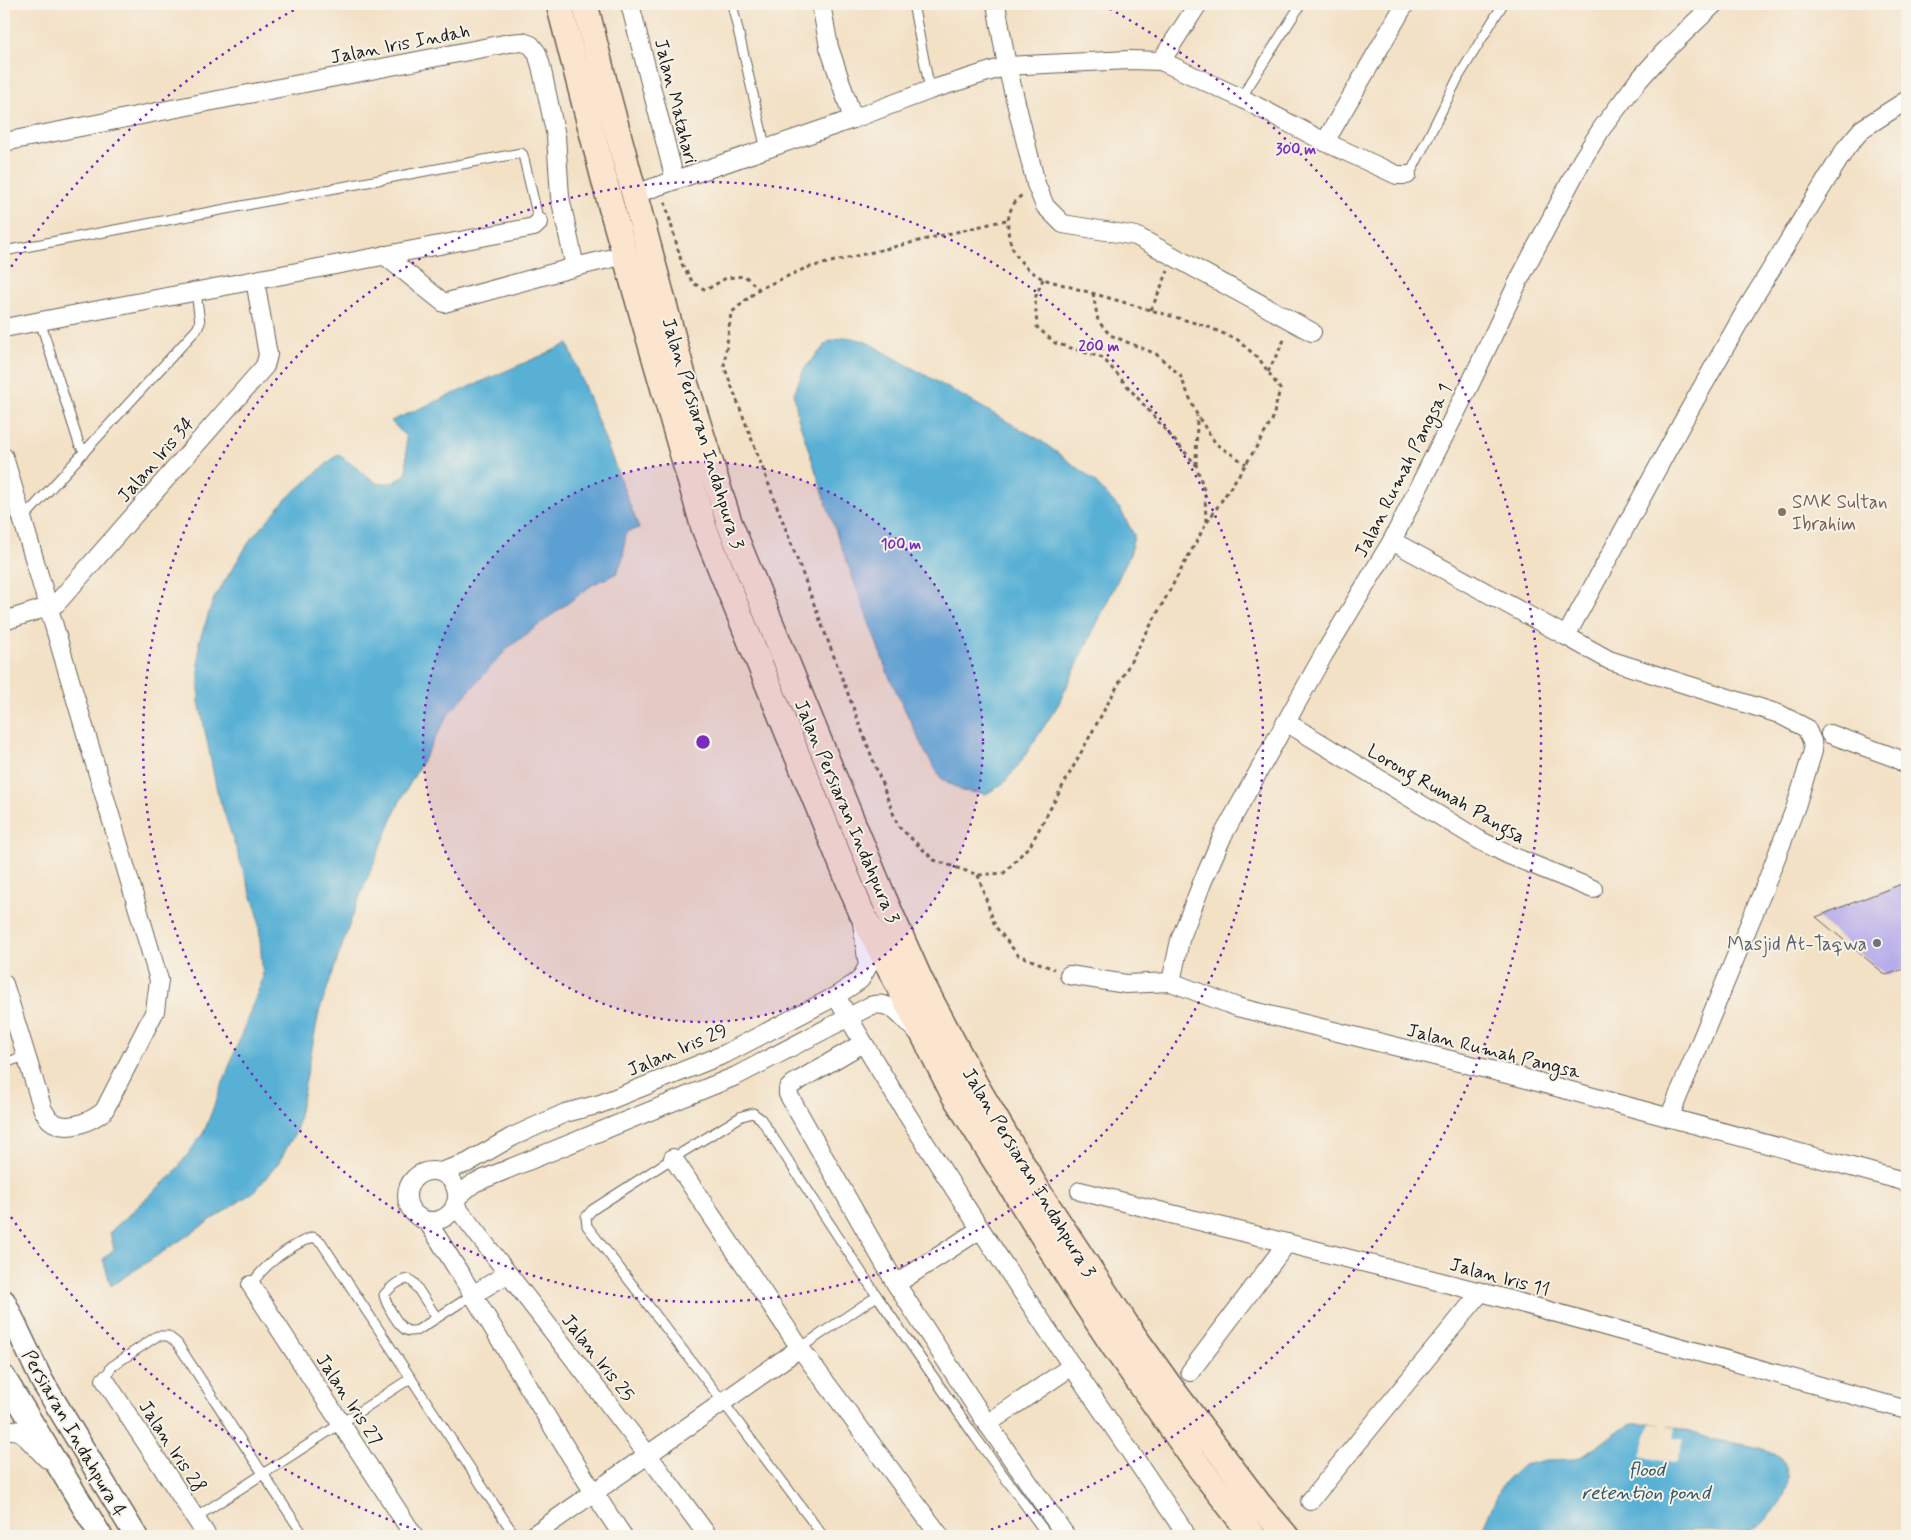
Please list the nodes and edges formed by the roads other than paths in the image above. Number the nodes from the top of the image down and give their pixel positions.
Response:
1 (559, 4) edge
2 (585, 4) edge
3 (630, 4) edge
4 (732, 4) edge
5 (821, 4) edge
6 (913, 4) edge
7 (996, 4) edge
8 (1198, 4) edge
9 (1301, 4) edge
10 (1405, 4) edge
11 (1503, 4) edge
12 (1714, 4) edge
13 (1161, 61) junction
14 (1007, 66) junction
15 (930, 90) junction
16 (1241, 98) junction
17 (1907, 100) edge
18 (853, 119) junction
19 (4, 142) edge
20 (1325, 142) junction
21 (766, 150) junction
22 (1407, 175) joint
23 (668, 182) junction
24 (635, 194) junction
25 (539, 222) joint
26 (4, 251) edge
27 (625, 255) junction
28 (384, 256) junction
29 (575, 267) junction
30 (255, 280) junction
31 (196, 291) junction
32 (40, 321) junction
33 (4, 328) edge
34 (1312, 332) dead end
35 (85, 450) junction
36 (4, 457) edge
37 (21, 517) junction
38 (1392, 540) junction
39 (48, 607) junction
40 (4, 621) edge
41 (1566, 636) junction
42 (1286, 722) junction
43 (1830, 734) dead end
44 (1907, 765) edge
45 (1593, 889) dead end
46 (861, 911) junction
47 (1069, 975) road end
48 (1171, 982) junction
49 (4, 984) edge
50 (836, 996) junction
51 (848, 1018) junction
52 (924, 1038) junction
53 (863, 1043) junction
54 (26, 1056) junction
55 (4, 1063) edge
56 (1669, 1118) junction
57 (673, 1158) junction
58 (440, 1172) junction
59 (1907, 1182) edge
60 (1080, 1191) dead end
61 (456, 1201) junction
62 (427, 1221) junction
63 (979, 1230) junction
64 (1287, 1243) junction
65 (507, 1274) junction
66 (896, 1284) junction
67 (251, 1285) joint
68 (1481, 1292) junction
69 (474, 1294) junction
70 (877, 1296) junction
71 (4, 1301) edge
72 (437, 1318) junction
73 (800, 1348) junction
74 (1072, 1366) junction
75 (1190, 1372) dead end
76 (4, 1377) edge
77 (411, 1378) junction
78 (104, 1380) joint
79 (723, 1402) junction
80 (1907, 1410) edge
81 (341, 1423) junction
82 (988, 1424) junction
83 (4, 1429) edge
84 (648, 1455) junction
85 (263, 1473) junction
86 (66, 1479) junction
87 (593, 1493) junction
88 (1310, 1501) dead end
89 (195, 1518) junction
90 (101, 1536) edge
91 (136, 1536) edge
92 (207, 1536) edge
93 (304, 1536) edge
94 (414, 1536) edge
95 (516, 1536) edge
96 (532, 1536) edge
97 (623, 1536) edge
98 (708, 1536) edge
99 (823, 1536) edge
100 (940, 1536) edge
101 (1048, 1536) edge
102 (1066, 1536) edge
103 (1178, 1536) edge
104 (1253, 1536) edge
105 (1286, 1536) edge

1 - 27 main road, Jalan Persiaran Indahpura 3
2 - 24 main road, Jalan Persiaran Indahpura 3
3 - 23 street, Jalan Matahari
4 - 21 lane
5 - 18 street
6 - 15 lane
7 - 14 street
8 - 13 street
9 - 16 lane
10 - 20 street
11 - 22 lane
12 - 38 street, Jalan Rumah Pangsa 1
13 - 14 street
13 - 16 street
14 - 15 street
14 - 34 street
15 - 18 street
16 - 20 street
17 - 41 street
18 - 21 street
19 - 29 street, Jalan Iris Indah
20 - 22 street
21 - 23 street
23 - 24 street
24 - 105 main road, Jalan Persiaran Indahpura 3
25 - 26 lane
25 - 28 street
27 - 29 street
27 - 46 main road, Jalan Persiaran Indahpura 3
28 - 29 street
28 - 30 street
30 - 31 street
30 - 39 street, Jalan Iris 34
31 - 32 street
31 - 35 lane
32 - 33 street
32 - 35 lane
35 - 37 lane
36 - 37 street
37 - 39 street
38 - 41 street
38 - 42 street, Jalan Rumah Pangsa 1
39 - 40 street, Jalan Iris 34
39 - 54 street
41 - 56 street
42 - 45 street, Lorong Rumah Pangsa
42 - 48 street, Jalan Rumah Pangsa 1
43 - 44 street
46 - 50 street, Jalan Iris 29
46 - 52 main road, Jalan Persiaran Indahpura 3
47 - 48 street, Jalan Rumah Pangsa
48 - 56 street, Jalan Rumah Pangsa
49 - 54 street
50 - 51 street
50 - 58 street, Jalan Iris 29
51 - 52 street
51 - 53 street
51 - 61 street
52 - 104 main road, Jalan Persiaran Indahpura 3
53 - 63 street
53 - 66 street
54 - 55 lane
56 - 59 street, Jalan Rumah Pangsa
57 - 70 lane
57 - 73 street
57 - 79 lane
58 - 61 street
58 - 62 street
60 - 64 street, Jalan Iris 11
61 - 62 street
61 - 65 street, Jalan Iris 25
62 - 69 street
63 - 66 street
63 - 74 street
64 - 68 street, Jalan Iris 11
64 - 75 street
65 - 69 street
65 - 84 street, Jalan Iris 25
66 - 82 street
67 - 77 lane
67 - 81 street, Jalan Iris 27
68 - 80 street, Jalan Iris 11
68 - 88 street
69 - 72 lane
69 - 87 street
70 - 73 lane
70 - 101 lane
71 - 91 street, Persiaran Indahpura 4
72 - 72 lane
73 - 79 street
73 - 100 street
74 - 82 street
74 - 103 street
76 - 86 street, Persiaran Indahpura 4
77 - 81 lane
77 - 95 lane
78 - 85 lane
78 - 89 street, Jalan Iris 28
79 - 84 street
79 - 99 lane
81 - 85 lane
81 - 94 street, Jalan Iris 27
82 - 102 street
83 - 86 street
84 - 87 street
84 - 98 street, Jalan Iris 25
85 - 89 lane
85 - 93 lane
86 - 90 street, Persiaran Indahpura 4
87 - 96 street
87 - 97 street
89 - 92 street, Jalan Iris 28

